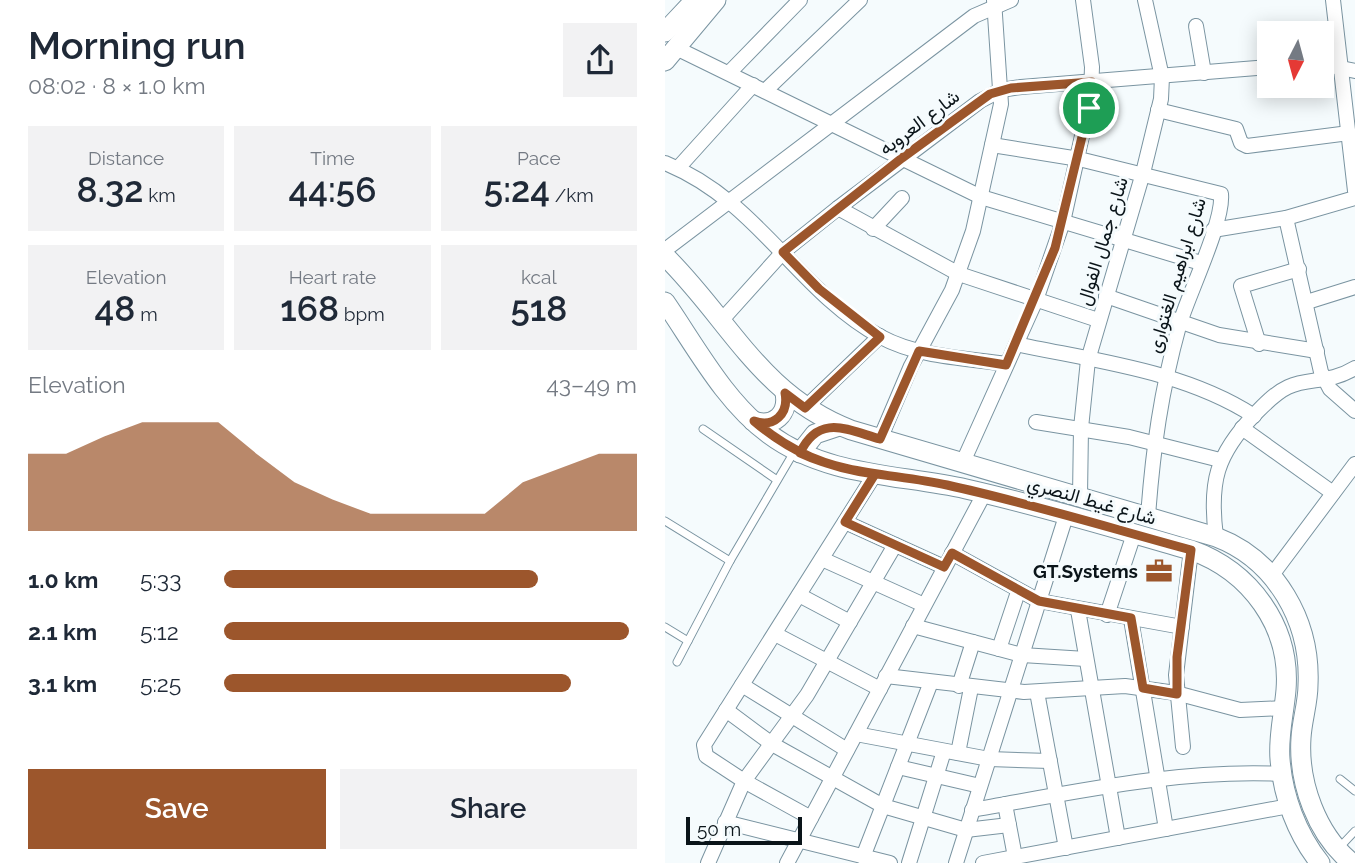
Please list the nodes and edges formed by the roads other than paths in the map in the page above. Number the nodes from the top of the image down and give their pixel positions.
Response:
1 (695, 0) edge
2 (716, 0) edge
3 (800, 0) edge
4 (860, 0) edge
5 (1011, 0) edge
6 (1083, 0) edge
7 (1145, 0) edge
8 (1333, 0) edge
9 (995, 2) edge
10 (1196, 26) dead end
11 (668, 47) edge
12 (1257, 69) edge
13 (1348, 69) edge
14 (729, 73) junction
15 (1204, 73) junction
16 (1162, 77) junction
17 (1092, 82) junction
18 (759, 88) junction
19 (1001, 90) junction
20 (1158, 110) junction
21 (832, 123) junction
22 (1352, 142) edge
23 (992, 145) junction
24 (902, 158) junction
25 (1079, 159) junction
26 (671, 165) edge
27 (1143, 173) junction
28 (1355, 191) edge
29 (981, 197) junction
30 (902, 198) dead end
31 (1355, 198) edge
32 (730, 200) junction
33 (838, 208) junction
34 (1286, 218) junction
35 (1063, 222) junction
36 (873, 229) junction
37 (1213, 230) junction
38 (1124, 240) junction
39 (783, 252) junction
40 (665, 253) edge
41 (1201, 263) junction
42 (1299, 269) junction
43 (959, 274) junction
44 (1355, 288) edge
45 (1106, 296) junction
46 (1036, 300) junction
47 (665, 302) edge
48 (1307, 302) junction
49 (1098, 320) junction
50 (720, 322) junction
51 (1180, 323) junction
52 (880, 337) junction
53 (1016, 344) junction
54 (1259, 344) junction
55 (919, 351) junction
56 (1317, 351) junction
57 (1088, 360) junction
58 (1006, 365) junction
59 (1355, 368) edge
60 (1165, 378) junction
61 (1325, 381) junction
62 (785, 393) junction
63 (805, 408) junction
64 (1355, 411) edge
65 (1254, 416) junction
66 (754, 421) junction
67 (1036, 422) dead end
68 (839, 426) junction
69 (1081, 428) junction
70 (1242, 428) junction
71 (703, 429) dead end
72 (880, 439) junction
73 (1153, 442) junction
74 (797, 452) junction
75 (1220, 460) junction
76 (963, 462) junction
77 (1355, 464) edge
78 (875, 474) junction
79 (778, 480) junction
80 (1333, 493) junction
81 (983, 494) junction
82 (1080, 496) junction
83 (1066, 516) junction
84 (1147, 516) junction
85 (665, 522) edge
86 (845, 522) junction
87 (1133, 534) junction
88 (1216, 537) junction
89 (895, 545) junction
90 (1191, 550) junction
91 (952, 553) junction
92 (822, 559) junction
93 (730, 561) junction
94 (944, 567) junction
95 (1272, 575) junction
96 (873, 582) junction
97 (1019, 593) junction
98 (799, 595) junction
99 (1039, 601) junction
100 (923, 606) junction
101 (1078, 610) junction
102 (1107, 615) junction
103 (1131, 618) junction
104 (850, 622) junction
105 (913, 626) junction
106 (665, 627) edge
107 (1182, 627) junction
108 (775, 634) junction
109 (688, 641) junction
110 (973, 642) junction
111 (999, 649) junction
112 (1022, 655) junction
113 (1086, 660) junction
114 (827, 661) junction
115 (677, 662) dead end
116 (931, 682) junction
117 (883, 683) junction
118 (742, 685) junction
119 (1091, 686) junction
120 (965, 687) junction
121 (1143, 688) junction
122 (1010, 691) junction
123 (1037, 692) junction
124 (1177, 694) junction
125 (1284, 708) junction
126 (726, 710) junction
127 (793, 717) junction
128 (856, 734) junction
129 (772, 744) junction
130 (907, 744) junction
131 (1183, 747) dead end
132 (847, 750) junction
133 (951, 752) junction
134 (989, 759) junction
135 (1050, 761) junction
136 (898, 767) junction
137 (1282, 774) junction
138 (936, 776) junction
139 (831, 779) junction
140 (1158, 779) junction
141 (1340, 779) dead end
142 (744, 781) junction
143 (980, 786) junction
144 (1109, 787) junction
145 (1355, 791) edge
146 (1056, 796) junction
147 (1005, 804) junction
148 (883, 806) junction
149 (1289, 806) junction
150 (972, 810) junction
151 (923, 817) junction
152 (811, 818) junction
153 (725, 822) junction
154 (1009, 825) junction
155 (1166, 829) junction
156 (966, 830) junction
157 (1355, 831) edge
158 (1118, 838) junction
159 (798, 842) junction
160 (1066, 848) junction
161 (1345, 856) edge
162 (863, 857) junction
163 (1015, 857) junction
164 (708, 863) edge
165 (787, 863) edge
166 (890, 863) edge
167 (909, 863) edge
168 (956, 863) edge
169 (983, 863) edge
170 (1320, 863) edge

1 - 11 main road
2 - 11 main road
3 - 14 street
4 - 18 street
5 - 9 street
6 - 17 street
7 - 16 street, شارع جمال الفوال
8 - 13 street
9 - 19 street
9 - 21 street
10 - 15 street
11 - 14 street
12 - 15 street, شارع العروبه
13 - 22 street
14 - 18 street
15 - 16 street, شارع العروبه
16 - 17 street, شارع العروبه
16 - 20 street, شارع جمال الفوال
17 - 19 street, شارع العروبه
17 - 25 street
18 - 21 street
18 - 26 street
19 - 23 street
19 - 24 street, شارع العروبه
20 - 22 street
20 - 27 street, شارع جمال الفوال
21 - 24 street
21 - 32 street
22 - 28 street
23 - 25 street, شارع ابراهيم الغتوارى
23 - 29 street
24 - 29 street
24 - 33 street, شارع العروبه
25 - 27 street, شارع ابراهيم الغتوارى
25 - 35 street
26 - 32 street
27 - 37 street, شارع ابراهيم الغتوارى
27 - 38 street, شارع جمال الفوال
29 - 35 street
29 - 43 street
30 - 36 street
31 - 34 street
32 - 39 street
32 - 40 street
33 - 36 street
33 - 39 street, شارع العروبه
34 - 37 street
34 - 42 street
35 - 38 street
35 - 46 street
36 - 43 street
37 - 41 street, شارع ابراهيم الغتوارى
38 - 41 street
38 - 45 street, شارع جمال الفوال
39 - 50 street, شارع العروبه
39 - 52 street
40 - 50 main road, شارع غيط النصري
41 - 51 street, شارع ابراهيم الغتوارى
42 - 48 street
42 - 54 street
43 - 46 street
43 - 55 street
44 - 48 street
45 - 49 street, شارع جمال الفوال
45 - 51 street
46 - 49 street
46 - 53 street
47 - 66 main road, شارع غيط النصري
48 - 56 street
49 - 57 street, شارع جمال الفوال
50 - 62 main road, شارع غيط النصري
51 - 54 street
51 - 60 street, شارع ابراهيم الغتوارى
52 - 55 street
52 - 63 street
53 - 57 street
53 - 58 street
54 - 56 street
55 - 58 street
55 - 72 street
56 - 61 street
57 - 60 street
57 - 69 street, شارع جمال الفوال
58 - 76 street
59 - 61 street
60 - 65 street
60 - 73 street, شارع ابراهيم الغتوارى
61 - 64 street
61 - 65 street
62 - 63 main road, شارع غيط النصري
62 - 66 main road
63 - 68 main road, شارع غيط النصري
65 - 70 street
66 - 74 main road, شارع غيط النصري
67 - 69 street
68 - 72 main road, شارع غيط النصري
68 - 74 main road
69 - 73 street
69 - 82 street, شارع جمال الفوال
70 - 75 street
70 - 80 street
71 - 79 lane
72 - 76 main road, شارع غيط النصري
73 - 75 street
73 - 84 street, شارع ابراهيم الغتوارى
74 - 78 main road, شارع غيط النصري
74 - 79 lane
75 - 88 street
76 - 82 main road, شارع غيط النصري
77 - 80 street
78 - 81 main road, شارع غيط النصري
78 - 86 street
79 - 93 lane
80 - 95 street
81 - 83 main road, شارع غيط النصري
81 - 91 street
82 - 84 main road, شارع غيط النصري
83 - 87 main road, شارع غيط النصري
83 - 99 street
84 - 88 main road, شارع غيط النصري
85 - 93 lane
86 - 89 street
86 - 92 street
87 - 90 main road, شارع غيط النصري
87 - 102 street
88 - 95 main road, شارع غيط النصري
89 - 94 street
89 - 96 street
90 - 107 street
90 - 125 main road, شارع غيط النصري
91 - 94 street
91 - 97 street
92 - 96 street
92 - 98 street
93 - 109 lane
94 - 100 street
95 - 161 main road, شارع غيط النصري
96 - 100 street
96 - 104 street
97 - 99 street
97 - 111 street
98 - 104 street
98 - 108 street
99 - 101 street
99 - 112 street
100 - 105 street
101 - 102 street
101 - 113 street
102 - 103 street
103 - 107 street
103 - 121 street
104 - 114 street
105 - 110 street
105 - 117 street
106 - 109 lane
107 - 124 street
108 - 114 street
108 - 118 street
109 - 115 lane
110 - 111 street
110 - 120 street
111 - 112 street
112 - 113 street
112 - 122 street
113 - 119 street
114 - 117 street
114 - 127 street
116 - 117 street
116 - 120 street
116 - 130 street
117 - 128 street
118 - 126 street
118 - 127 street
119 - 121 street
119 - 123 street
119 - 144 street
120 - 122 street
120 - 133 street
121 - 124 street
121 - 140 street
122 - 123 street
122 - 134 street
123 - 135 street
124 - 125 street
124 - 131 street
125 - 137 main road, شارع غيط النصري
126 - 129 street
126 - 142 street
127 - 129 street
127 - 132 street
128 - 130 street
128 - 132 street
129 - 139 street
129 - 142 street
130 - 133 street
130 - 136 street
132 - 139 street
133 - 134 street
133 - 138 street
134 - 135 street
134 - 143 street
135 - 146 street
136 - 138 street
136 - 148 street
137 - 140 street
137 - 149 main road, شارع غيط النصري
138 - 143 street
138 - 151 street
139 - 148 street
139 - 152 street
140 - 144 street
140 - 155 street
141 - 145 lane
142 - 152 street
142 - 153 street
143 - 150 street
144 - 146 street
144 - 158 street
146 - 147 street
146 - 160 street
147 - 150 street
147 - 154 street
148 - 151 street
148 - 162 street
149 - 155 street
149 - 170 main road, شارع غيط النصري
150 - 156 street
151 - 156 street
151 - 167 street
152 - 159 street
153 - 159 street
153 - 164 street
154 - 156 street
154 - 163 street
155 - 158 street
156 - 168 street
157 - 161 lane
158 - 160 street
159 - 162 street
159 - 165 street
160 - 163 street
162 - 166 street
163 - 169 street

